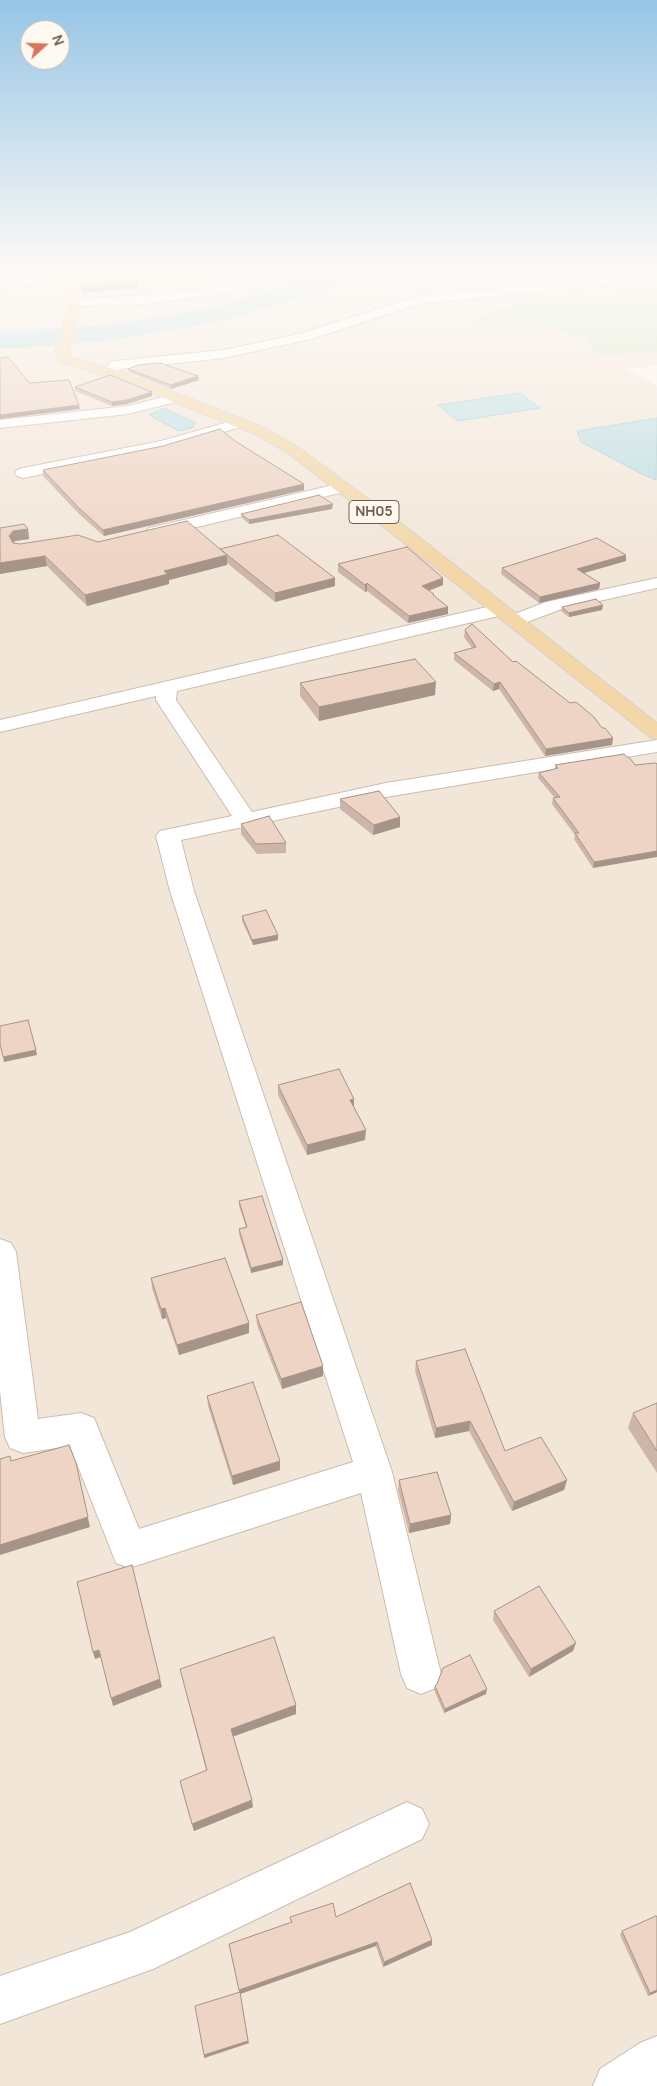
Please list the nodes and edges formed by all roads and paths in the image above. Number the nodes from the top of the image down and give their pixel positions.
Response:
1 (88, 366) edge
2 (115, 366) edge
3 (109, 373) junction
4 (174, 398) junction
5 (239, 423) junction
6 (0, 424) edge
7 (23, 473) dead end
8 (342, 488) junction
9 (138, 536) edge
10 (657, 583) edge
11 (507, 615) junction
12 (167, 686) junction
13 (0, 726) edge
14 (657, 733) edge
15 (657, 746) edge
16 (246, 820) junction
17 (0, 1252) edge
18 (374, 1472) junction
19 (421, 1674) dead end
20 (407, 1824) dead end
21 (0, 2000) edge
22 (657, 2060) edge
23 (617, 2086) edge

1 - 3 main road, NH05
2 - 3 street
3 - 4 main road, NH05
4 - 5 main road, NH05
4 - 6 street
5 - 7 street
5 - 8 main road, NH05
8 - 9 street
8 - 11 main road, NH05
10 - 11 street
11 - 12 street
11 - 14 main road, NH05
12 - 13 street
12 - 16 street
15 - 16 street
16 - 18 street
17 - 18 street
18 - 19 street
20 - 21 street
22 - 23 street

